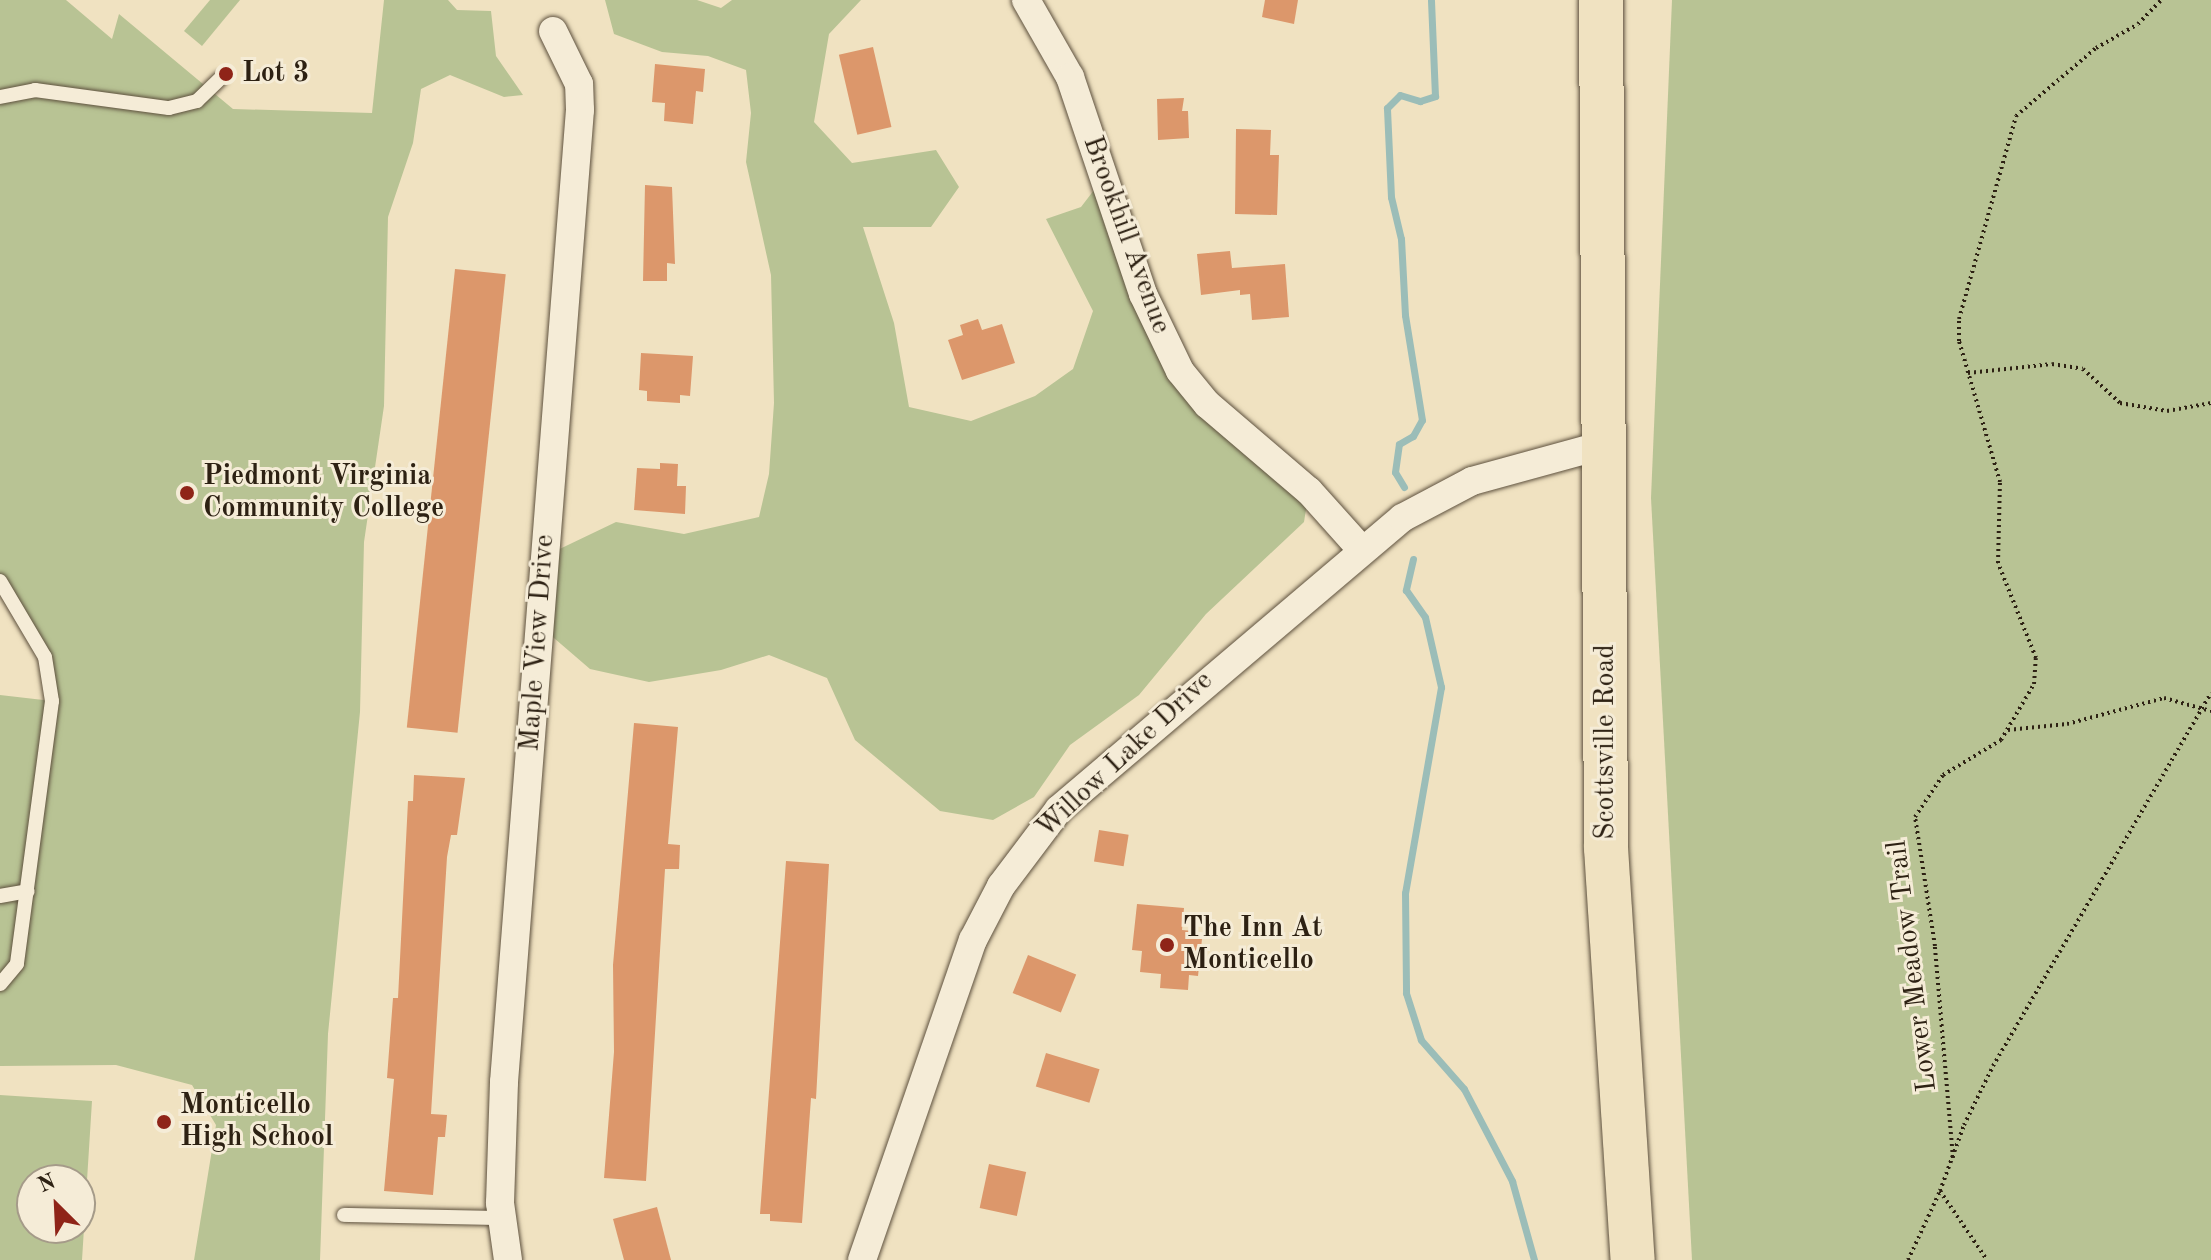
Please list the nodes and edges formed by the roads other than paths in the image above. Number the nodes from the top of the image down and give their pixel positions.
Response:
1 (1026, 0) edge
2 (1576, 0) edge
3 (1601, 0) edge
4 (553, 31) dead end
5 (220, 79) dead end
6 (0, 97) edge
7 (1599, 224) junction
8 (1604, 445) junction
9 (1361, 549) junction
10 (0, 581) edge
11 (28, 891) junction
12 (0, 896) edge
13 (0, 984) edge
14 (344, 1215) dead end
15 (502, 1218) junction
16 (508, 1260) edge
17 (862, 1260) edge
18 (1633, 1260) edge

1 - 9 street, Brookhill Avenue
2 - 7 highway, Scottsville Road
3 - 7 highway, Scottsville Road
4 - 15 street, Maple View Drive
5 - 6 lane
7 - 8 highway, Scottsville Road
8 - 9 street, Willow Lake Drive
8 - 18 highway, Scottsville Road
9 - 17 street, Willow Lake Drive
10 - 11 lane
11 - 12 lane
11 - 13 lane
14 - 15 lane
15 - 16 street, Maple View Drive

